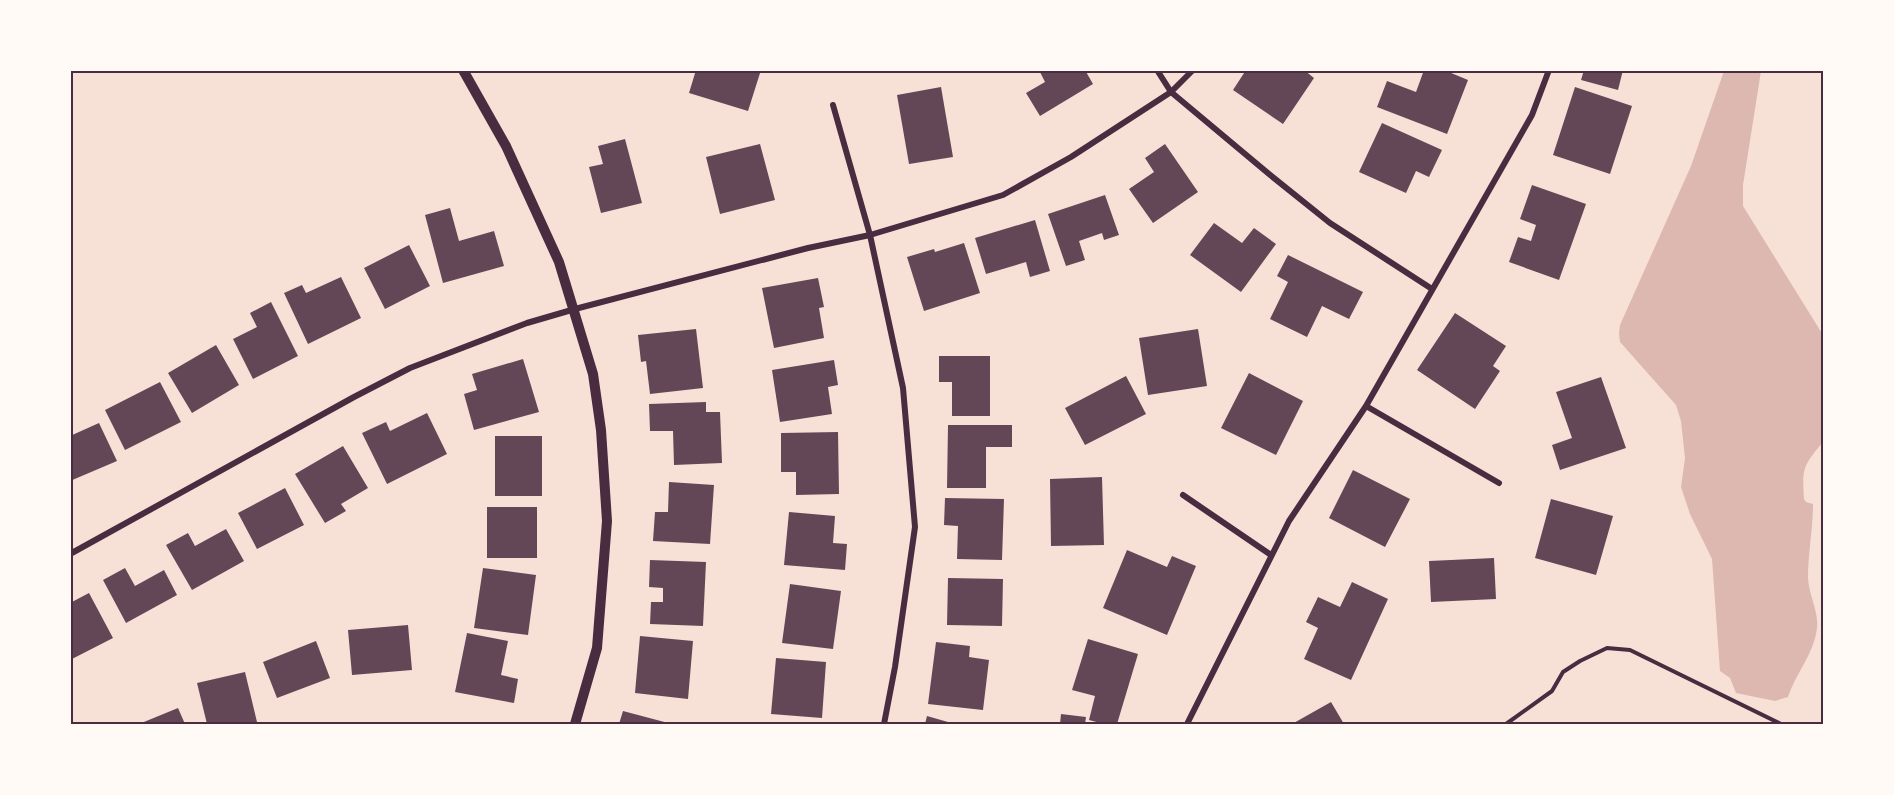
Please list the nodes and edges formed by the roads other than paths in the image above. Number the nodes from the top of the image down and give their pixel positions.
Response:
1 (463, 70) edge
2 (1157, 70) edge
3 (1193, 70) edge
4 (1549, 70) edge
5 (1171, 92) junction
6 (832, 105) dead end
7 (870, 235) junction
8 (1432, 289) junction
9 (575, 309) junction
10 (1366, 406) junction
11 (1499, 483) dead end
12 (1183, 495) dead end
13 (70, 554) edge
14 (1271, 555) junction
15 (575, 724) edge
16 (884, 724) edge
17 (1187, 724) edge

1 - 9 street
2 - 5 street
3 - 5 street
4 - 8 street
5 - 7 street
5 - 8 street
6 - 7 street
7 - 9 street
7 - 16 street
8 - 10 street
9 - 13 street
9 - 15 street
10 - 11 street
10 - 14 street
12 - 14 street
14 - 17 street

